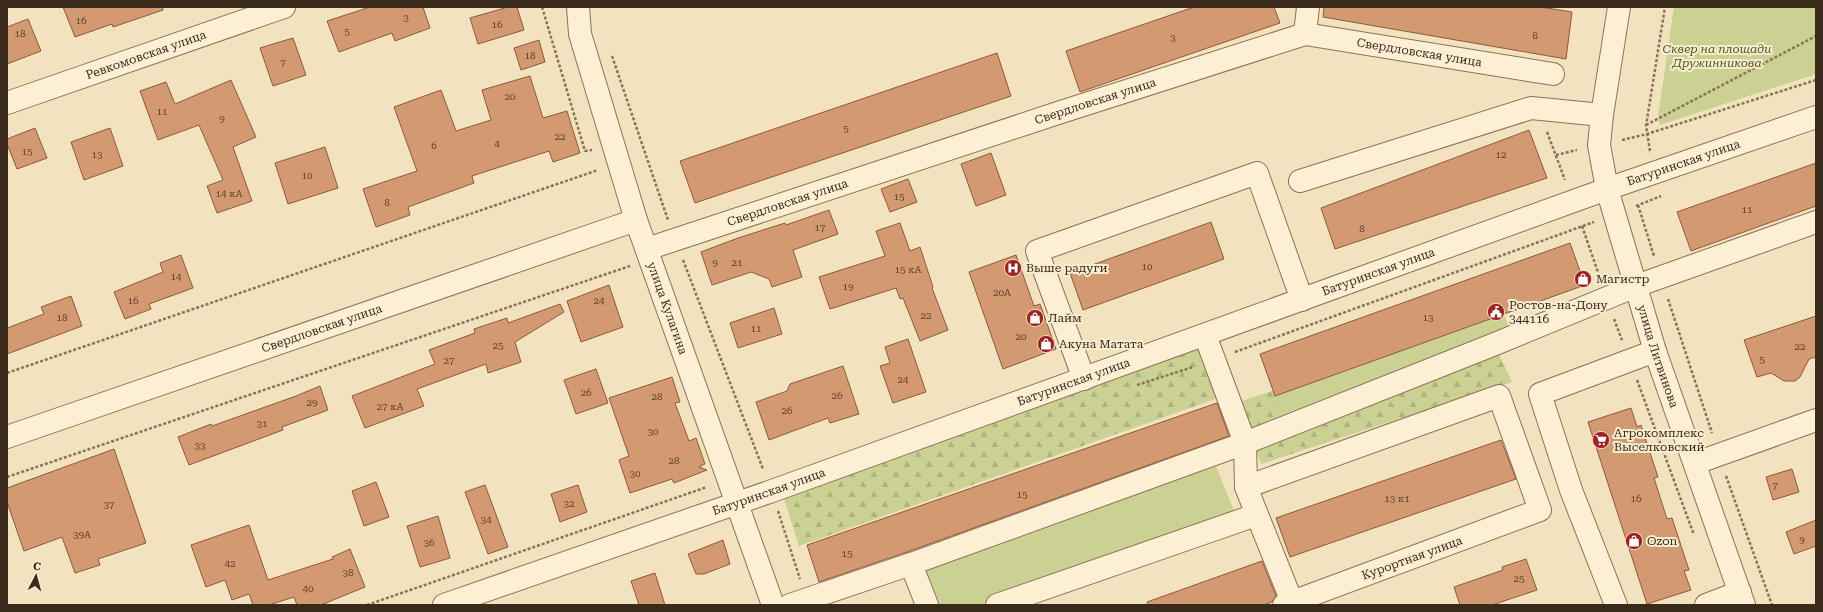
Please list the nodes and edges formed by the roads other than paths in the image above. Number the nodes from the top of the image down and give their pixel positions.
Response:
1 (284, 7) edge
2 (578, 7) edge
3 (1308, 7) edge
4 (1619, 7) edge
5 (1305, 34) junction
6 (1553, 74) dead end
7 (7, 103) edge
8 (1602, 115) junction
9 (1816, 117) edge
10 (1300, 181) dead end
11 (1607, 189) junction
12 (636, 220) junction
13 (1816, 222) edge
14 (647, 249) junction
15 (1636, 286) junction
16 (1302, 300) junction
17 (1205, 335) junction
18 (1655, 351) junction
19 (1084, 378) junction
20 (1816, 420) edge
21 (7, 437) edge
22 (1245, 443) junction
23 (1696, 463) junction
24 (1246, 487) junction
25 (736, 503) junction
26 (1256, 515) junction
27 (911, 564) junction
28 (1742, 599) edge
29 (1288, 604) edge
30 (444, 605) edge
31 (773, 605) edge
32 (790, 605) edge
33 (927, 605) edge
34 (997, 605) edge
35 (1616, 605) edge
36 (1706, 605) edge

1 - 7 street, Ревкомовская улица
2 - 12 street, улица Кулагина
3 - 5 street
4 - 8 street, улица Литвинова
5 - 6 street, Свердловская улица
5 - 14 street, Свердловская улица
8 - 10 street
8 - 11 street, улица Литвинова
9 - 11 street, Батуринская улица
11 - 15 street, улица Литвинова
11 - 16 street, Батуринская улица
12 - 14 street, улица Кулагина
12 - 21 street, Свердловская улица
13 - 15 street
14 - 25 street, улица Кулагина
15 - 18 street, улица Литвинова
15 - 22 street
16 - 17 street, Батуринская улица
16 - 19 street
17 - 19 street, Батуринская улица
17 - 22 street
18 - 23 street, улица Литвинова
18 - 35 street
19 - 25 street, Батуринская улица
20 - 23 street
22 - 24 street
22 - 27 street
23 - 28 street, улица Литвинова
24 - 26 street
24 - 29 street, Курортная улица
25 - 30 street, Батуринская улица
25 - 31 street, улица Кулагина
26 - 29 street
26 - 34 street
27 - 32 street
27 - 33 street
28 - 36 street

